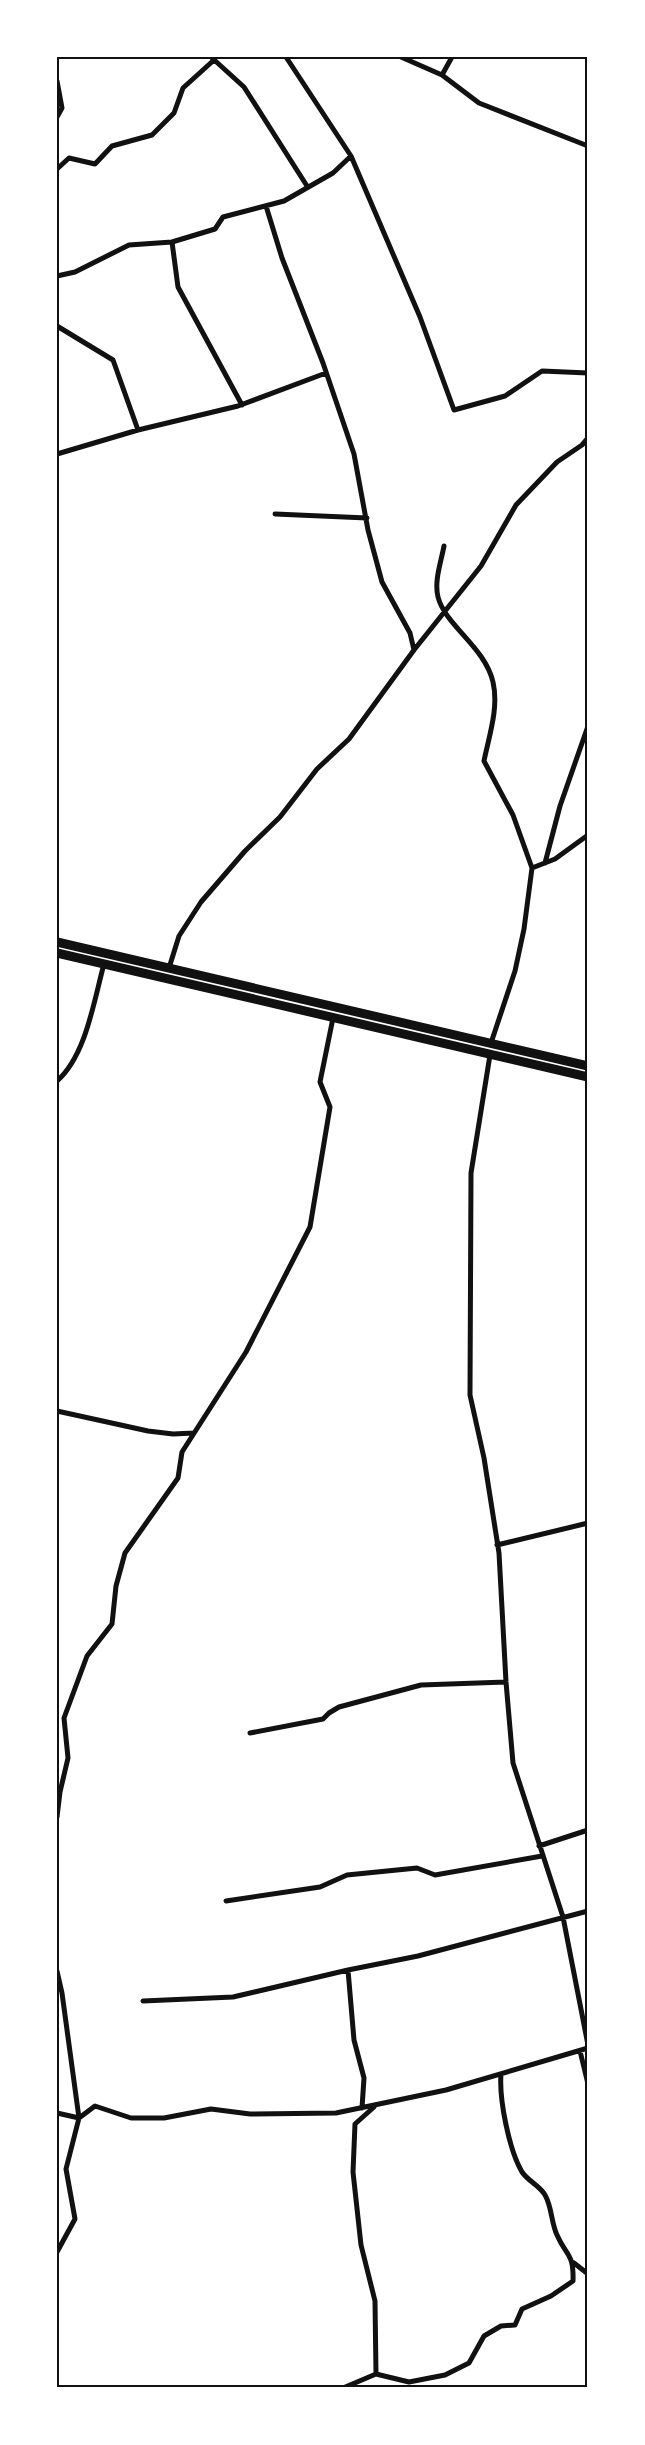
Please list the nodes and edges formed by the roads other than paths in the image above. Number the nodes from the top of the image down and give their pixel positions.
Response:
1 (286, 57) edge
2 (401, 57) edge
3 (452, 57) edge
4 (213, 58) edge
5 (442, 75) junction
6 (57, 81) edge
7 (57, 117) edge
8 (588, 146) edge
9 (351, 156) junction
10 (57, 169) edge
11 (307, 186) junction
12 (266, 206) junction
13 (172, 242) junction
14 (57, 276) edge
15 (57, 326) edge
16 (326, 373) junction
17 (588, 373) edge
18 (242, 405) junction
19 (138, 430) junction
20 (588, 438) edge
21 (57, 454) edge
22 (275, 514) dead end
23 (367, 518) junction
24 (444, 546) dead end
25 (445, 610) junction
26 (414, 650) junction
27 (588, 726) edge
28 (588, 835) edge
29 (545, 863) junction
30 (532, 868) junction
31 (57, 942) edge
32 (57, 953) edge
33 (104, 964) junction
34 (169, 970) junction
35 (333, 1018) junction
36 (490, 1050) junction
37 (588, 1066) edge
38 (588, 1077) edge
39 (57, 1081) edge
40 (57, 1411) edge
41 (194, 1433) junction
42 (588, 1523) edge
43 (497, 1545) junction
44 (506, 1682) junction
45 (250, 1733) dead end
46 (57, 1817) edge
47 (588, 1830) edge
48 (539, 1846) junction
49 (542, 1856) junction
50 (226, 1901) dead end
51 (588, 1911) edge
52 (563, 1917) junction
53 (348, 1971) junction
54 (58, 1976) edge
55 (143, 2001) dead end
56 (588, 2047) edge
57 (580, 2051) junction
58 (501, 2074) junction
59 (588, 2084) edge
60 (375, 2106) junction
61 (362, 2108) junction
62 (57, 2113) edge
63 (79, 2118) junction
64 (57, 2252) edge
65 (574, 2263) junction
66 (588, 2274) edge
67 (376, 2374) junction
68 (343, 2388) edge

1 - 9 street
2 - 5 street
3 - 5 street
4 - 10 street
4 - 11 street
5 - 8 street
6 - 7 street
9 - 11 street
9 - 17 street
11 - 12 street
12 - 13 street
12 - 16 street
13 - 14 street
13 - 18 street
15 - 19 street
16 - 18 street
16 - 23 street
18 - 19 street
19 - 21 street
20 - 25 street
22 - 23 street
23 - 26 street
24 - 25 street
25 - 26 street
25 - 30 street
26 - 34 street
27 - 29 street
28 - 29 street
29 - 30 street
30 - 36 street
31 - 34 highway
32 - 33 highway
33 - 35 highway
33 - 39 street
34 - 36 highway
35 - 36 highway
35 - 41 street
36 - 37 highway
36 - 38 highway
36 - 43 street
40 - 41 street
41 - 46 street
42 - 43 street
43 - 44 street
44 - 45 street
44 - 48 street
47 - 48 street
48 - 49 street
49 - 50 street
49 - 52 street
51 - 52 street
52 - 53 street
52 - 56 street
53 - 55 street
53 - 61 street
54 - 63 street
56 - 57 street
57 - 58 street
57 - 59 street
58 - 60 street
58 - 65 street
60 - 61 street
60 - 67 street
61 - 63 street
62 - 63 street
63 - 64 street
65 - 66 street
65 - 67 street
67 - 68 street

